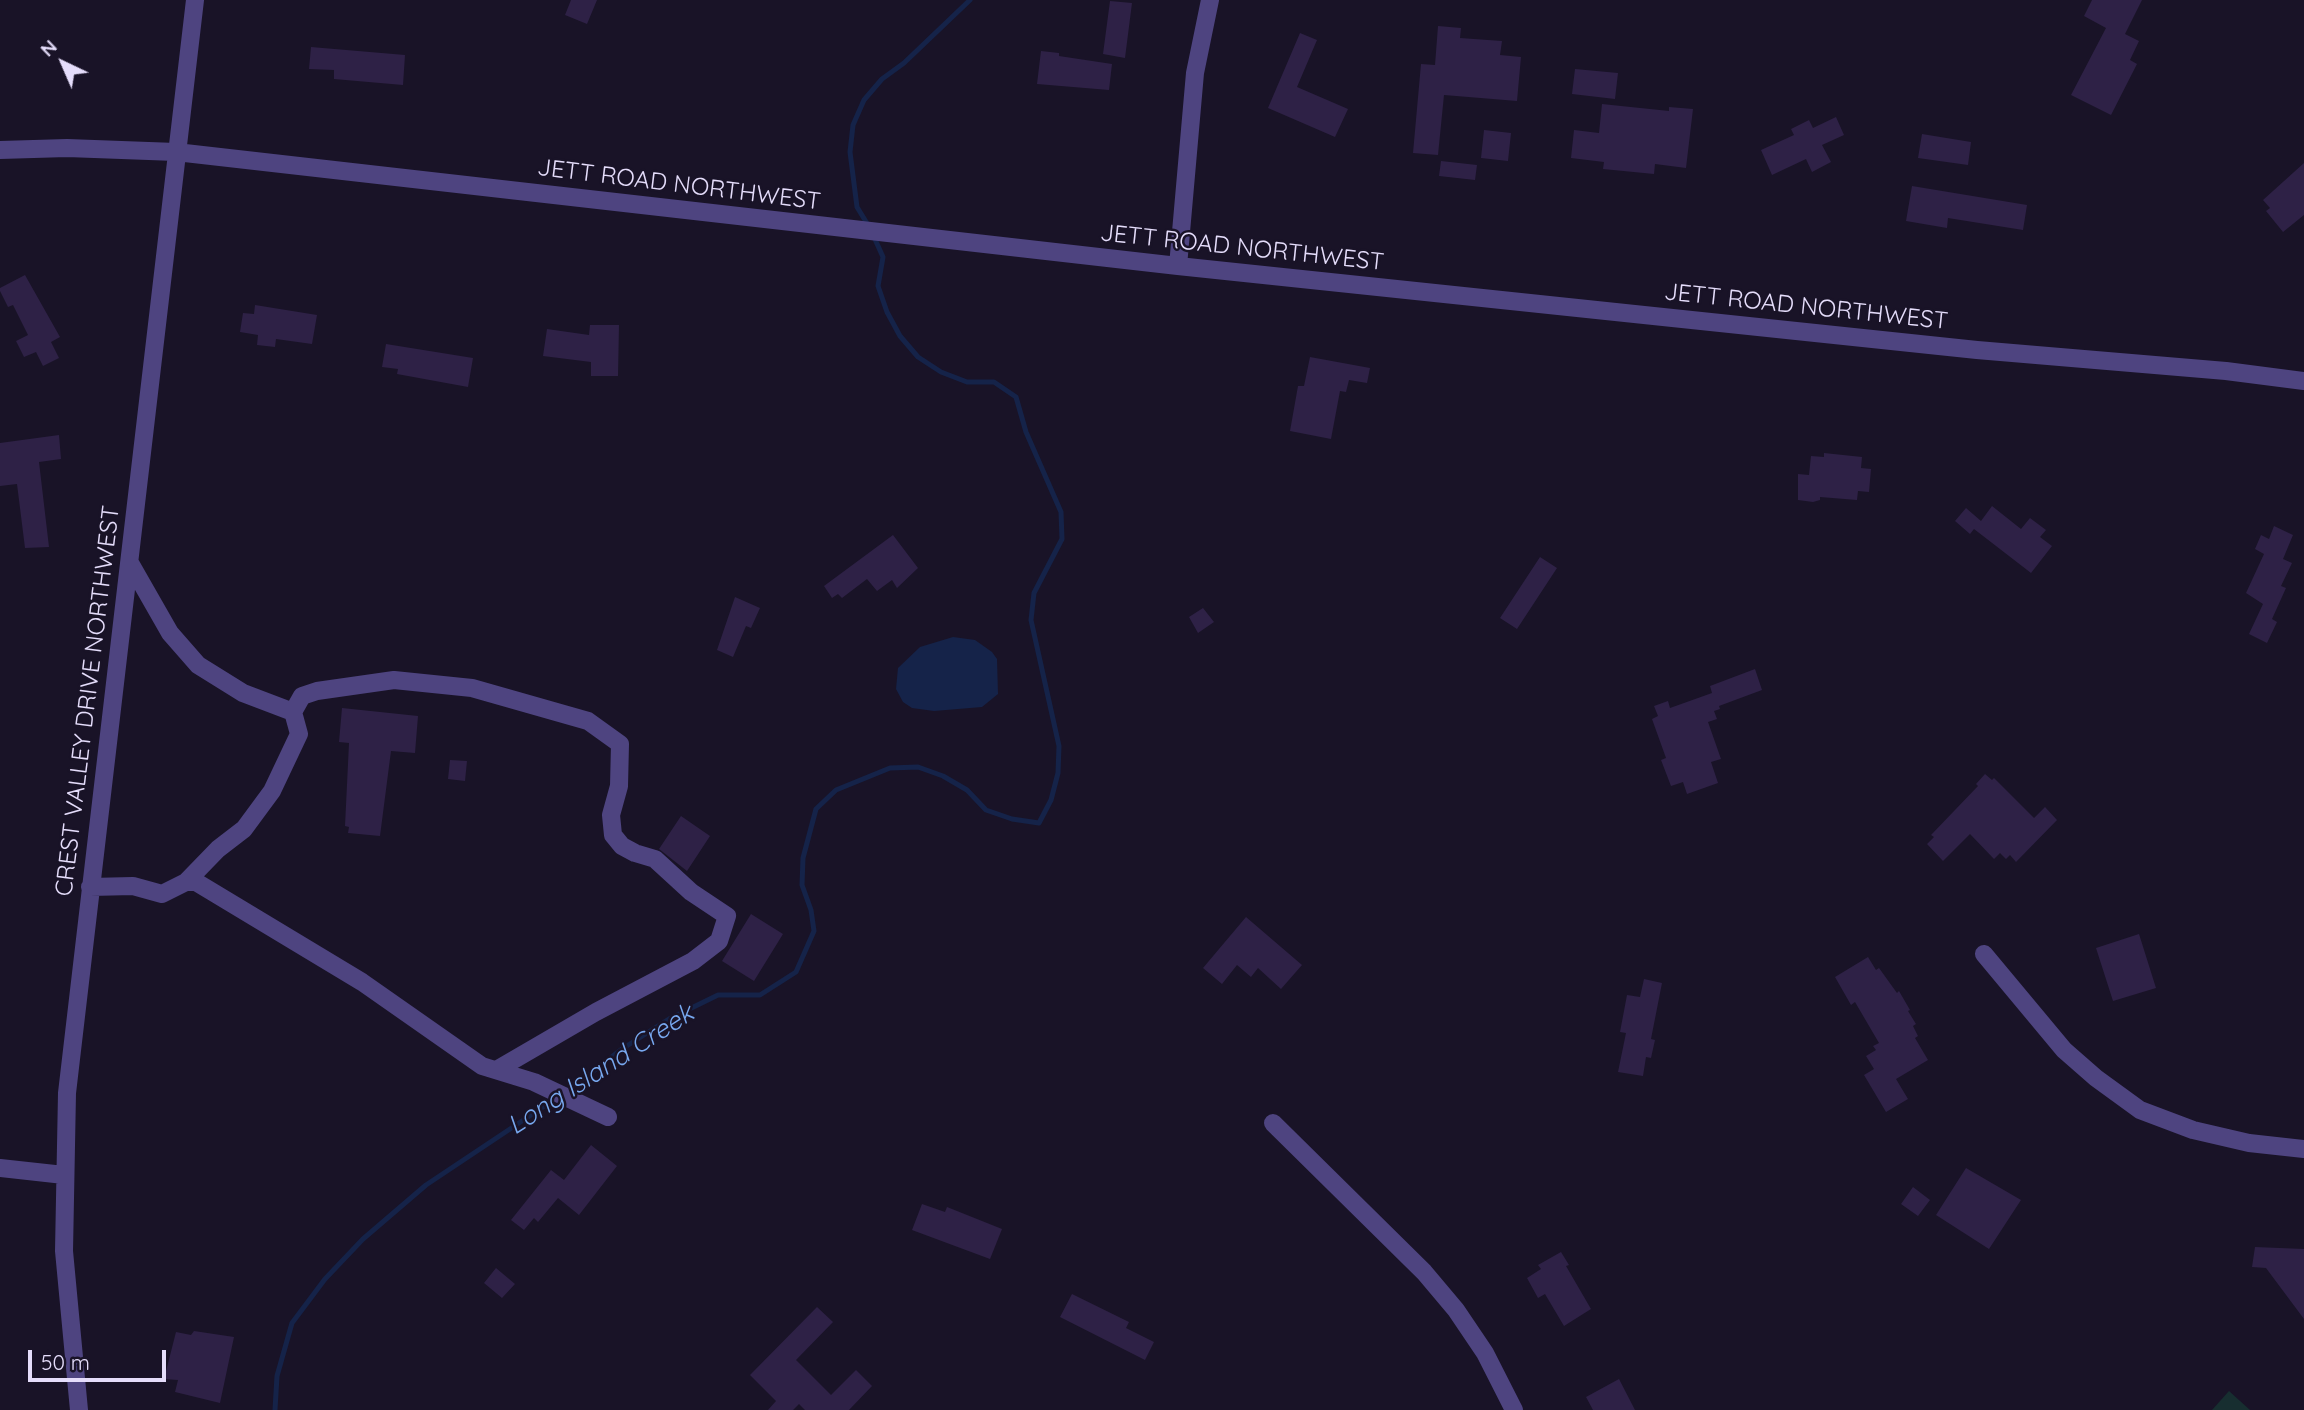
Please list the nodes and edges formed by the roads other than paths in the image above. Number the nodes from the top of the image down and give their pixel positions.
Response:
1 (195, 0) edge
2 (1210, 0) edge
3 (0, 150) edge
4 (176, 152) junction
5 (1178, 267) junction
6 (2304, 381) edge
7 (130, 563) junction
8 (293, 712) junction
9 (186, 882) junction
10 (90, 887) junction
11 (1984, 954) dead end
12 (498, 1069) junction
13 (608, 1117) dead end
14 (1273, 1123) dead end
15 (2304, 1149) edge
16 (0, 1168) edge
17 (64, 1175) junction
18 (79, 1410) edge
19 (1514, 1410) edge

1 - 4 street, CREST VALLEY DRIVE NORTHWEST
2 - 5 street
3 - 4 street, JETT ROAD NORTHWEST
4 - 5 street, JETT ROAD NORTHWEST
4 - 7 street, CREST VALLEY DRIVE NORTHWEST
5 - 6 street, JETT ROAD NORTHWEST
7 - 8 street
7 - 10 street, CREST VALLEY DRIVE NORTHWEST
8 - 9 street
8 - 12 street
9 - 10 street
9 - 12 street
10 - 17 street, CREST VALLEY DRIVE NORTHWEST
11 - 15 street
12 - 13 street
14 - 19 street
16 - 17 street
17 - 18 street, CREST VALLEY DRIVE NORTHWEST

